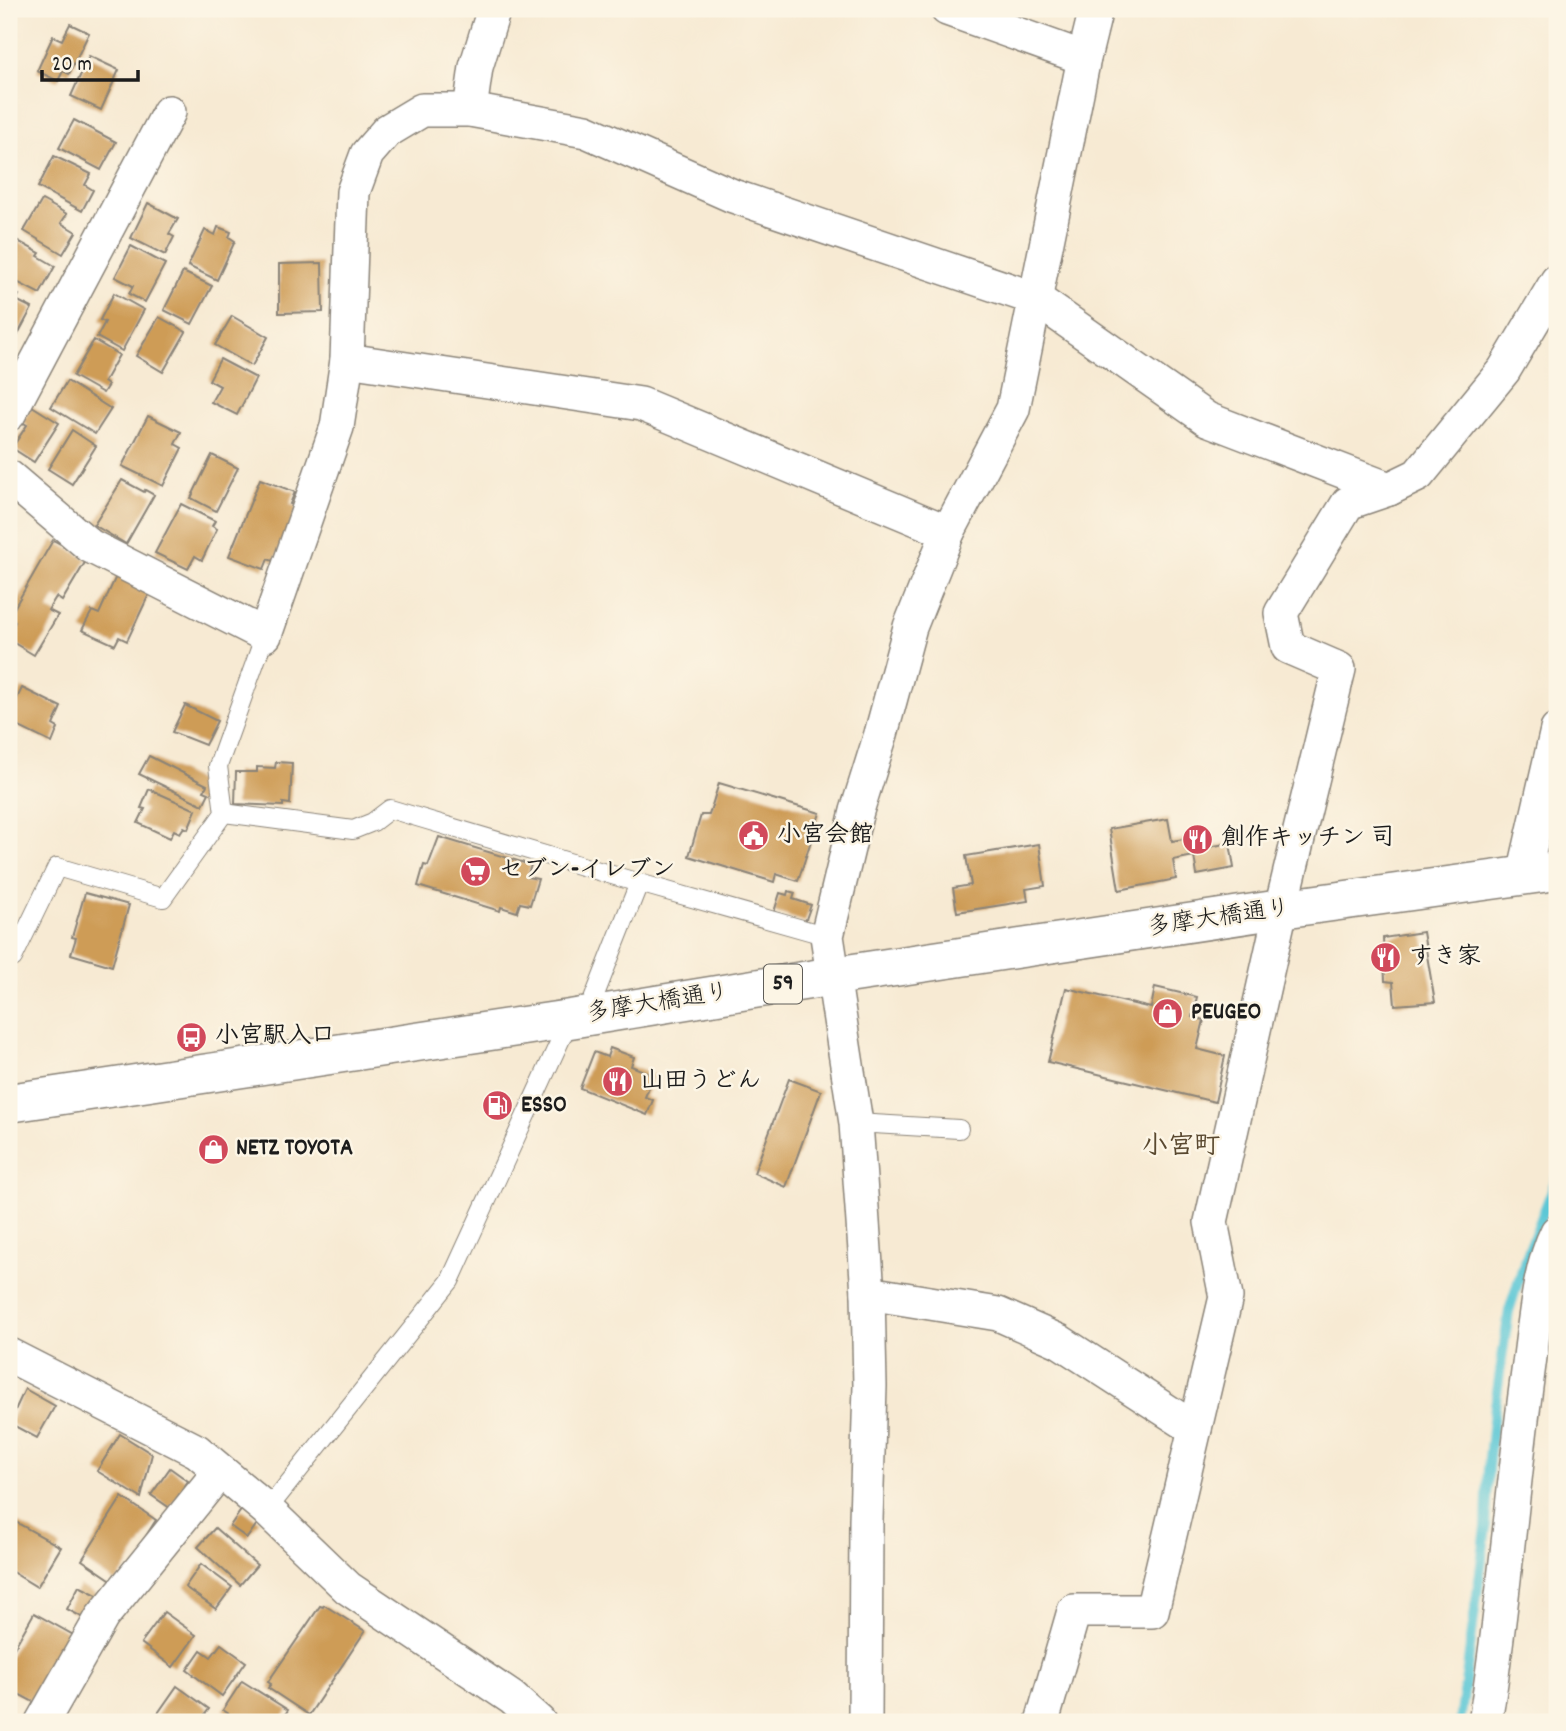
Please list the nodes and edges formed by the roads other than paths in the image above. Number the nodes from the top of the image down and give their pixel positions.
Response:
1 (494, 9) edge
2 (947, 9) edge
3 (1096, 9) edge
4 (1084, 58) junction
5 (470, 110) junction
6 (169, 112) dead end
7 (1557, 281) edge
8 (1037, 299) junction
9 (347, 360) junction
10 (9, 414) edge
11 (9, 477) edge
12 (1389, 489) junction
13 (948, 532) junction
14 (265, 635) junction
15 (1557, 730) edge
16 (224, 813) junction
17 (1541, 873) edge
18 (639, 883) junction
19 (1280, 909) junction
20 (827, 936) junction
21 (9, 957) edge
22 (834, 976) junction
23 (579, 1017) junction
24 (9, 1103) edge
25 (856, 1123) junction
26 (960, 1129) dead end
27 (1557, 1232) edge
28 (868, 1293) junction
29 (9, 1355) edge
30 (1195, 1429) junction
31 (220, 1471) junction
32 (267, 1510) junction
33 (43, 1722) edge
34 (539, 1722) edge
35 (865, 1722) edge
36 (1042, 1722) edge
37 (1485, 1722) edge

1 - 5 street
2 - 4 street
3 - 4 street
4 - 8 street
5 - 8 street
5 - 9 street
6 - 10 street
7 - 12 street
8 - 12 street
8 - 13 street
9 - 13 street
9 - 14 street
11 - 14 street
12 - 19 street
13 - 20 street
14 - 16 lane
15 - 17 street
16 - 18 lane
16 - 21 lane
17 - 19 main road, 多摩大橋通り / 59
18 - 20 lane
18 - 23 lane
19 - 22 main road, 多摩大橋通り / 59
19 - 30 street
20 - 22 street
22 - 23 main road, 多摩大橋通り / 59
22 - 25 street
23 - 24 main road, 多摩大橋通り / 59
23 - 32 lane
25 - 26 lane
25 - 28 street
27 - 37 street
28 - 30 street
28 - 35 street
29 - 31 street
30 - 36 street
31 - 32 street
31 - 33 street
32 - 34 street

